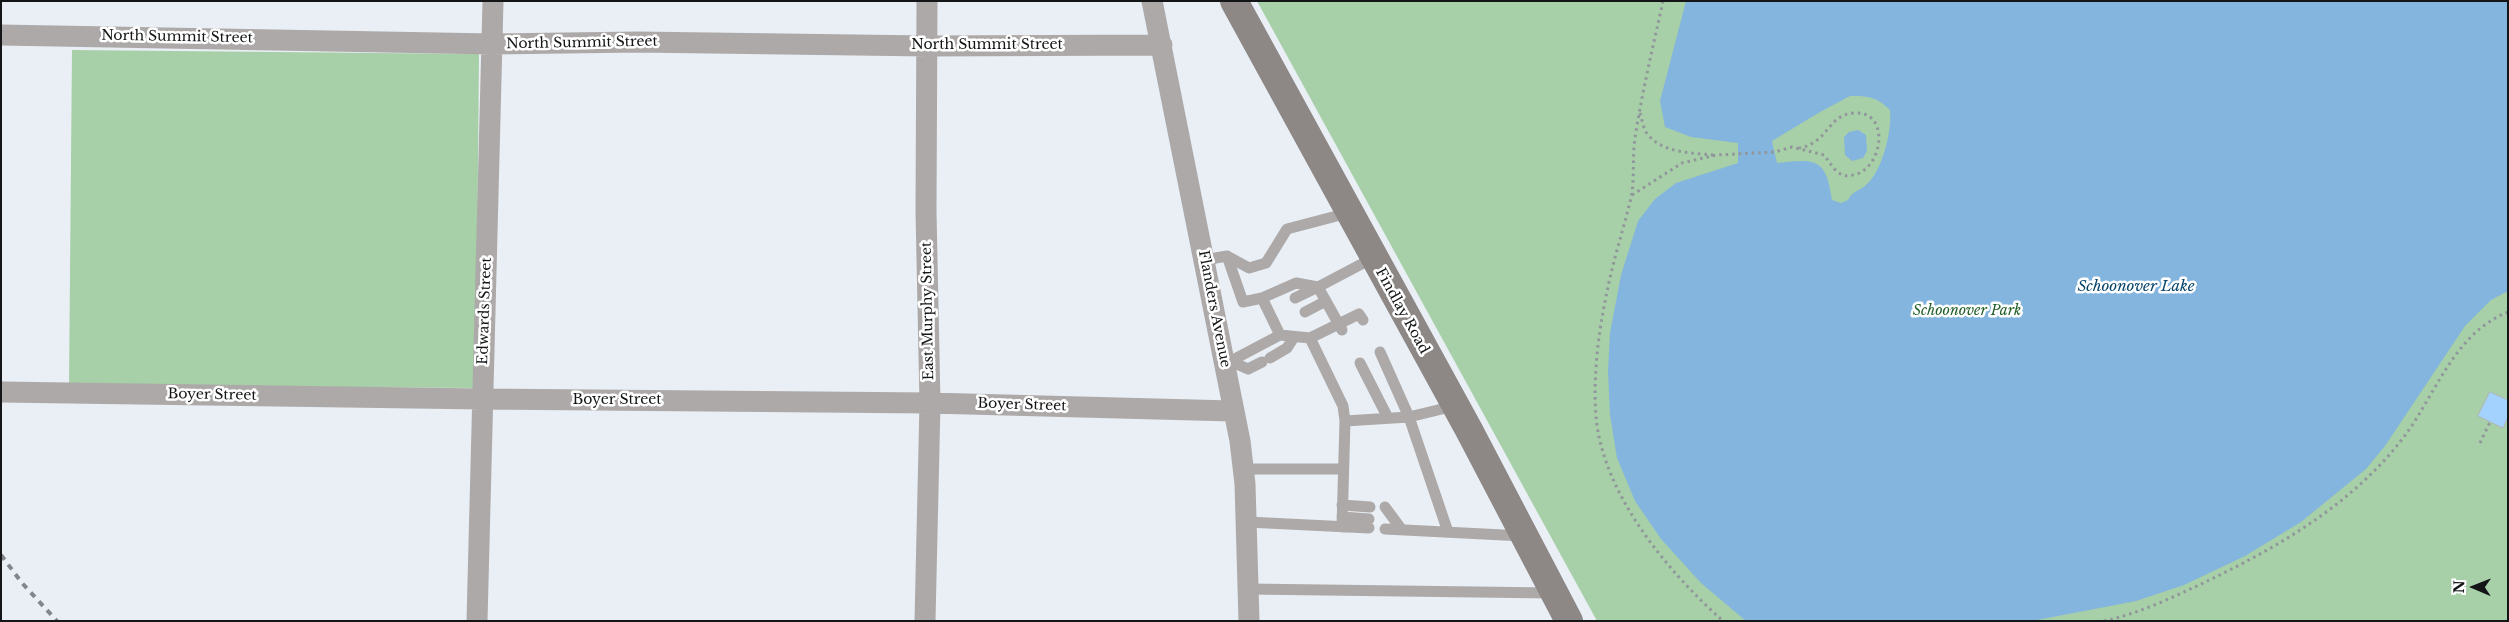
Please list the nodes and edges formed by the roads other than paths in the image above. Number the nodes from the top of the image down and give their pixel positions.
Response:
1 (493, 1) edge
2 (927, 1) edge
3 (1152, 1) edge
4 (1234, 1) edge
5 (1, 36) edge
6 (493, 44) junction
7 (1162, 45) junction
8 (928, 46) junction
9 (1348, 213) junction
10 (1226, 256) junction
11 (1373, 258) junction
12 (1204, 260) junction
13 (1318, 287) junction
14 (1262, 298) junction
15 (1295, 298) dead end
16 (1326, 301) junction
17 (1305, 312) dead end
18 (1363, 320) dead end
19 (1280, 328) junction
20 (1341, 328) junction
21 (1294, 336) junction
22 (1310, 338) junction
23 (1380, 352) dead end
24 (1227, 363) junction
25 (1360, 363) dead end
26 (1, 392) edge
27 (482, 399) junction
28 (930, 403) junction
29 (1454, 406) junction
30 (1232, 411) junction
31 (1409, 417) junction
32 (1388, 418) junction
33 (1345, 421) junction
34 (1342, 468) junction
35 (1243, 469) junction
36 (1342, 505) junction
37 (1370, 507) dead end
38 (1385, 507) dead end
39 (1247, 522) junction
40 (1342, 522) junction
41 (1369, 523) dead end
42 (1448, 532) junction
43 (1524, 536) junction
44 (1248, 588) junction
45 (1554, 593) junction
46 (477, 621) edge
47 (925, 621) edge
48 (1249, 621) edge
49 (1569, 621) edge

1 - 6 street, Edwards Street
2 - 8 street, East Murphy Street
3 - 7 street, Flanders Avenue
4 - 9 main road, Findlay Road
5 - 6 street, North Summit Street
6 - 8 street, North Summit Street
6 - 27 street, Edwards Street
7 - 8 street, North Summit Street
7 - 12 street, Flanders Avenue
8 - 28 street, East Murphy Street
9 - 10 lane
9 - 11 main road, Findlay Road
10 - 12 lane
10 - 14 lane
11 - 13 lane
11 - 29 main road, Findlay Road
12 - 24 street, Flanders Avenue
13 - 14 lane
13 - 15 lane
13 - 16 lane
14 - 19 lane
16 - 17 lane
16 - 20 lane
18 - 20 lane
19 - 21 lane
19 - 24 lane
20 - 22 lane
21 - 22 lane
21 - 24 lane
22 - 33 lane
23 - 31 lane
24 - 30 street, Flanders Avenue
25 - 32 lane
26 - 27 street, Boyer Street
27 - 28 street, Boyer Street
27 - 46 street, Edwards Street
28 - 30 street, Boyer Street
28 - 47 street, East Murphy Street
29 - 31 lane
29 - 43 main road, Findlay Road
30 - 35 street, Flanders Avenue
31 - 32 lane
31 - 42 lane
32 - 33 lane
33 - 34 lane
34 - 35 lane
34 - 36 lane
35 - 39 street, Flanders Avenue
36 - 37 lane
36 - 40 lane
38 - 42 lane
39 - 40 lane
39 - 44 street, Flanders Avenue
40 - 41 lane
42 - 43 lane
43 - 45 main road, Findlay Road
44 - 45 lane
44 - 48 street, Flanders Avenue
45 - 49 main road, Findlay Road

